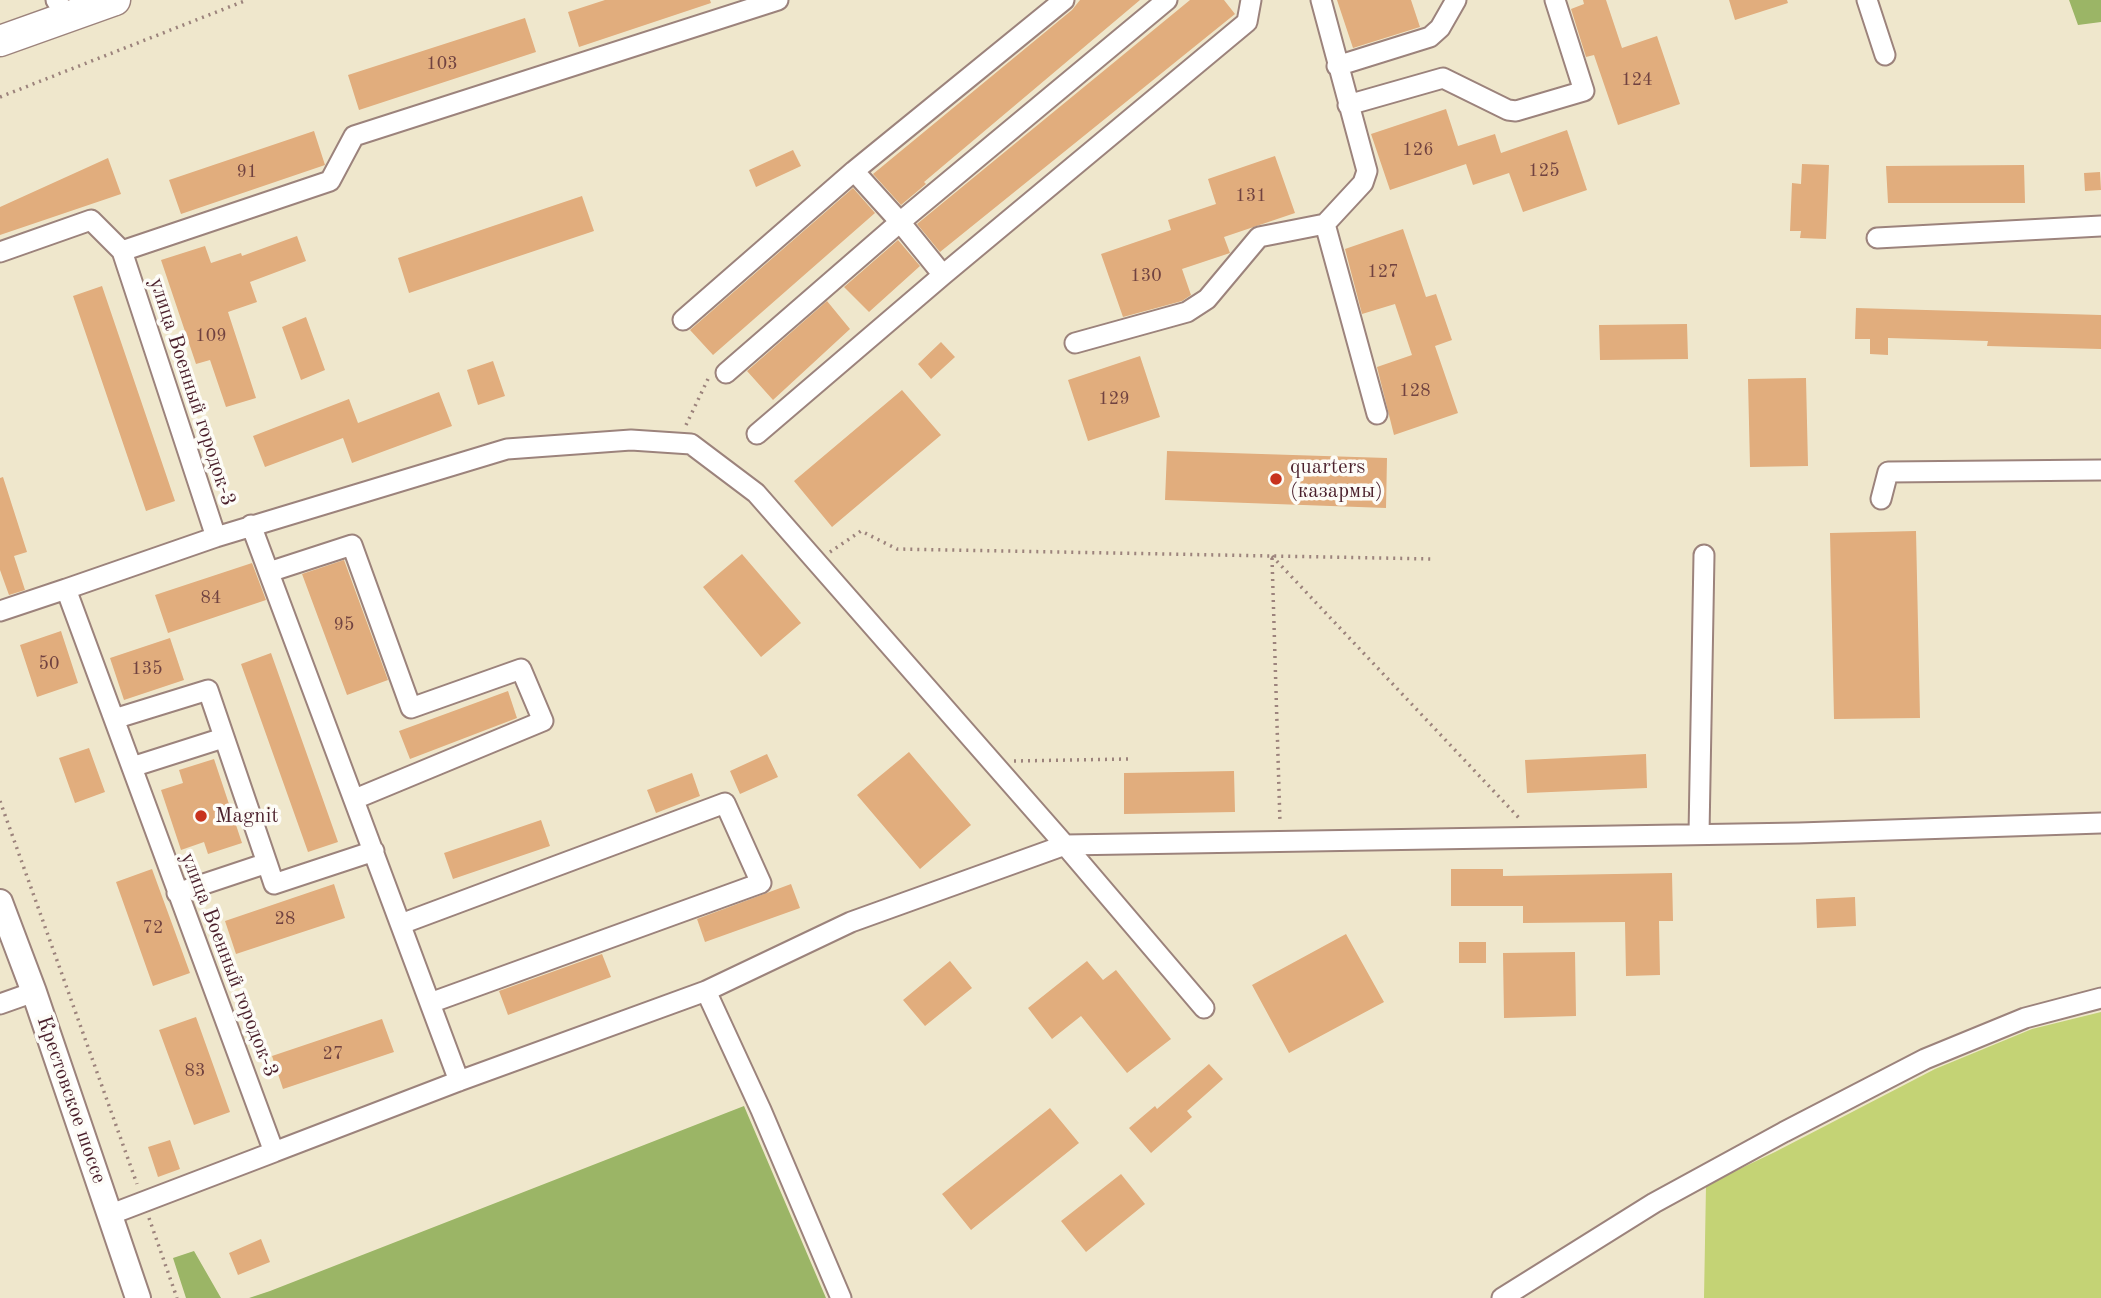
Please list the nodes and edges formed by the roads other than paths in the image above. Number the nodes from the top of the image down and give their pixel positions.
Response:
1 (115, 0) edge
2 (778, 0) edge
3 (1064, 0) edge
4 (1167, 0) edge
5 (1251, 0) edge
6 (1321, 0) edge
7 (1456, 0) edge
8 (1555, 0) edge
9 (1867, 0) edge
10 (62, 8) edge
11 (0, 41) edge
12 (1885, 55) dead end
13 (1337, 66) junction
14 (1348, 105) junction
15 (854, 171) junction
16 (900, 222) junction
17 (1325, 224) junction
18 (2101, 226) edge
19 (1877, 238) dead end
20 (122, 251) junction
21 (0, 252) edge
22 (943, 275) junction
23 (683, 320) dead end
24 (1075, 343) dead end
25 (718, 374) road end
26 (1377, 414) dead end
27 (757, 434) dead end
28 (2101, 470) edge
29 (1881, 499) dead end
30 (251, 525) junction
31 (216, 537) junction
32 (1704, 555) dead end
33 (269, 572) junction
34 (66, 589) junction
35 (0, 611) edge
36 (114, 719) junction
37 (223, 738) junction
38 (132, 767) junction
39 (355, 799) junction
40 (2101, 823) edge
41 (1699, 834) junction
42 (1065, 845) junction
43 (374, 851) junction
44 (267, 863) junction
45 (177, 893) junction
46 (0, 902) edge
47 (401, 923) junction
48 (706, 991) junction
49 (34, 992) junction
50 (2101, 998) edge
51 (430, 1003) junction
52 (0, 1004) edge
53 (1204, 1008) dead end
54 (458, 1081) junction
55 (274, 1152) junction
56 (109, 1215) junction
57 (138, 1298) edge
58 (841, 1298) edge
59 (1502, 1298) edge

1 - 10 highway
2 - 20 street
3 - 15 street
4 - 16 street
5 - 22 street
6 - 13 street
7 - 13 street
8 - 14 street
9 - 12 street
10 - 11 highway
13 - 14 street
14 - 17 street
15 - 16 street
15 - 23 street
16 - 22 street
16 - 25 street
17 - 24 street
17 - 26 street
18 - 19 street
20 - 21 street
20 - 31 street, улица Военный городок-3
22 - 27 street
28 - 29 street
30 - 31 street
30 - 33 street
30 - 42 street
31 - 34 street, улица Военный городок-3
32 - 41 street
33 - 39 street
33 - 39 street
34 - 35 street
34 - 36 street, улица Военный городок-3
36 - 37 street
36 - 38 street, улица Военный городок-3
37 - 38 street
37 - 44 street
38 - 45 street, улица Военный городок-3
39 - 43 street
40 - 41 street
41 - 42 street
42 - 48 street
42 - 53 street
43 - 44 street
43 - 47 street
44 - 45 street
45 - 55 street, улица Военный городок-3
46 - 49 main road, Крестовское шоссе
47 - 51 street
47 - 51 street
48 - 54 street
48 - 58 street
49 - 52 street
49 - 56 main road, Крестовское шоссе
50 - 59 street
51 - 54 street
54 - 55 street
55 - 56 street
56 - 57 main road, Крестовское шоссе

